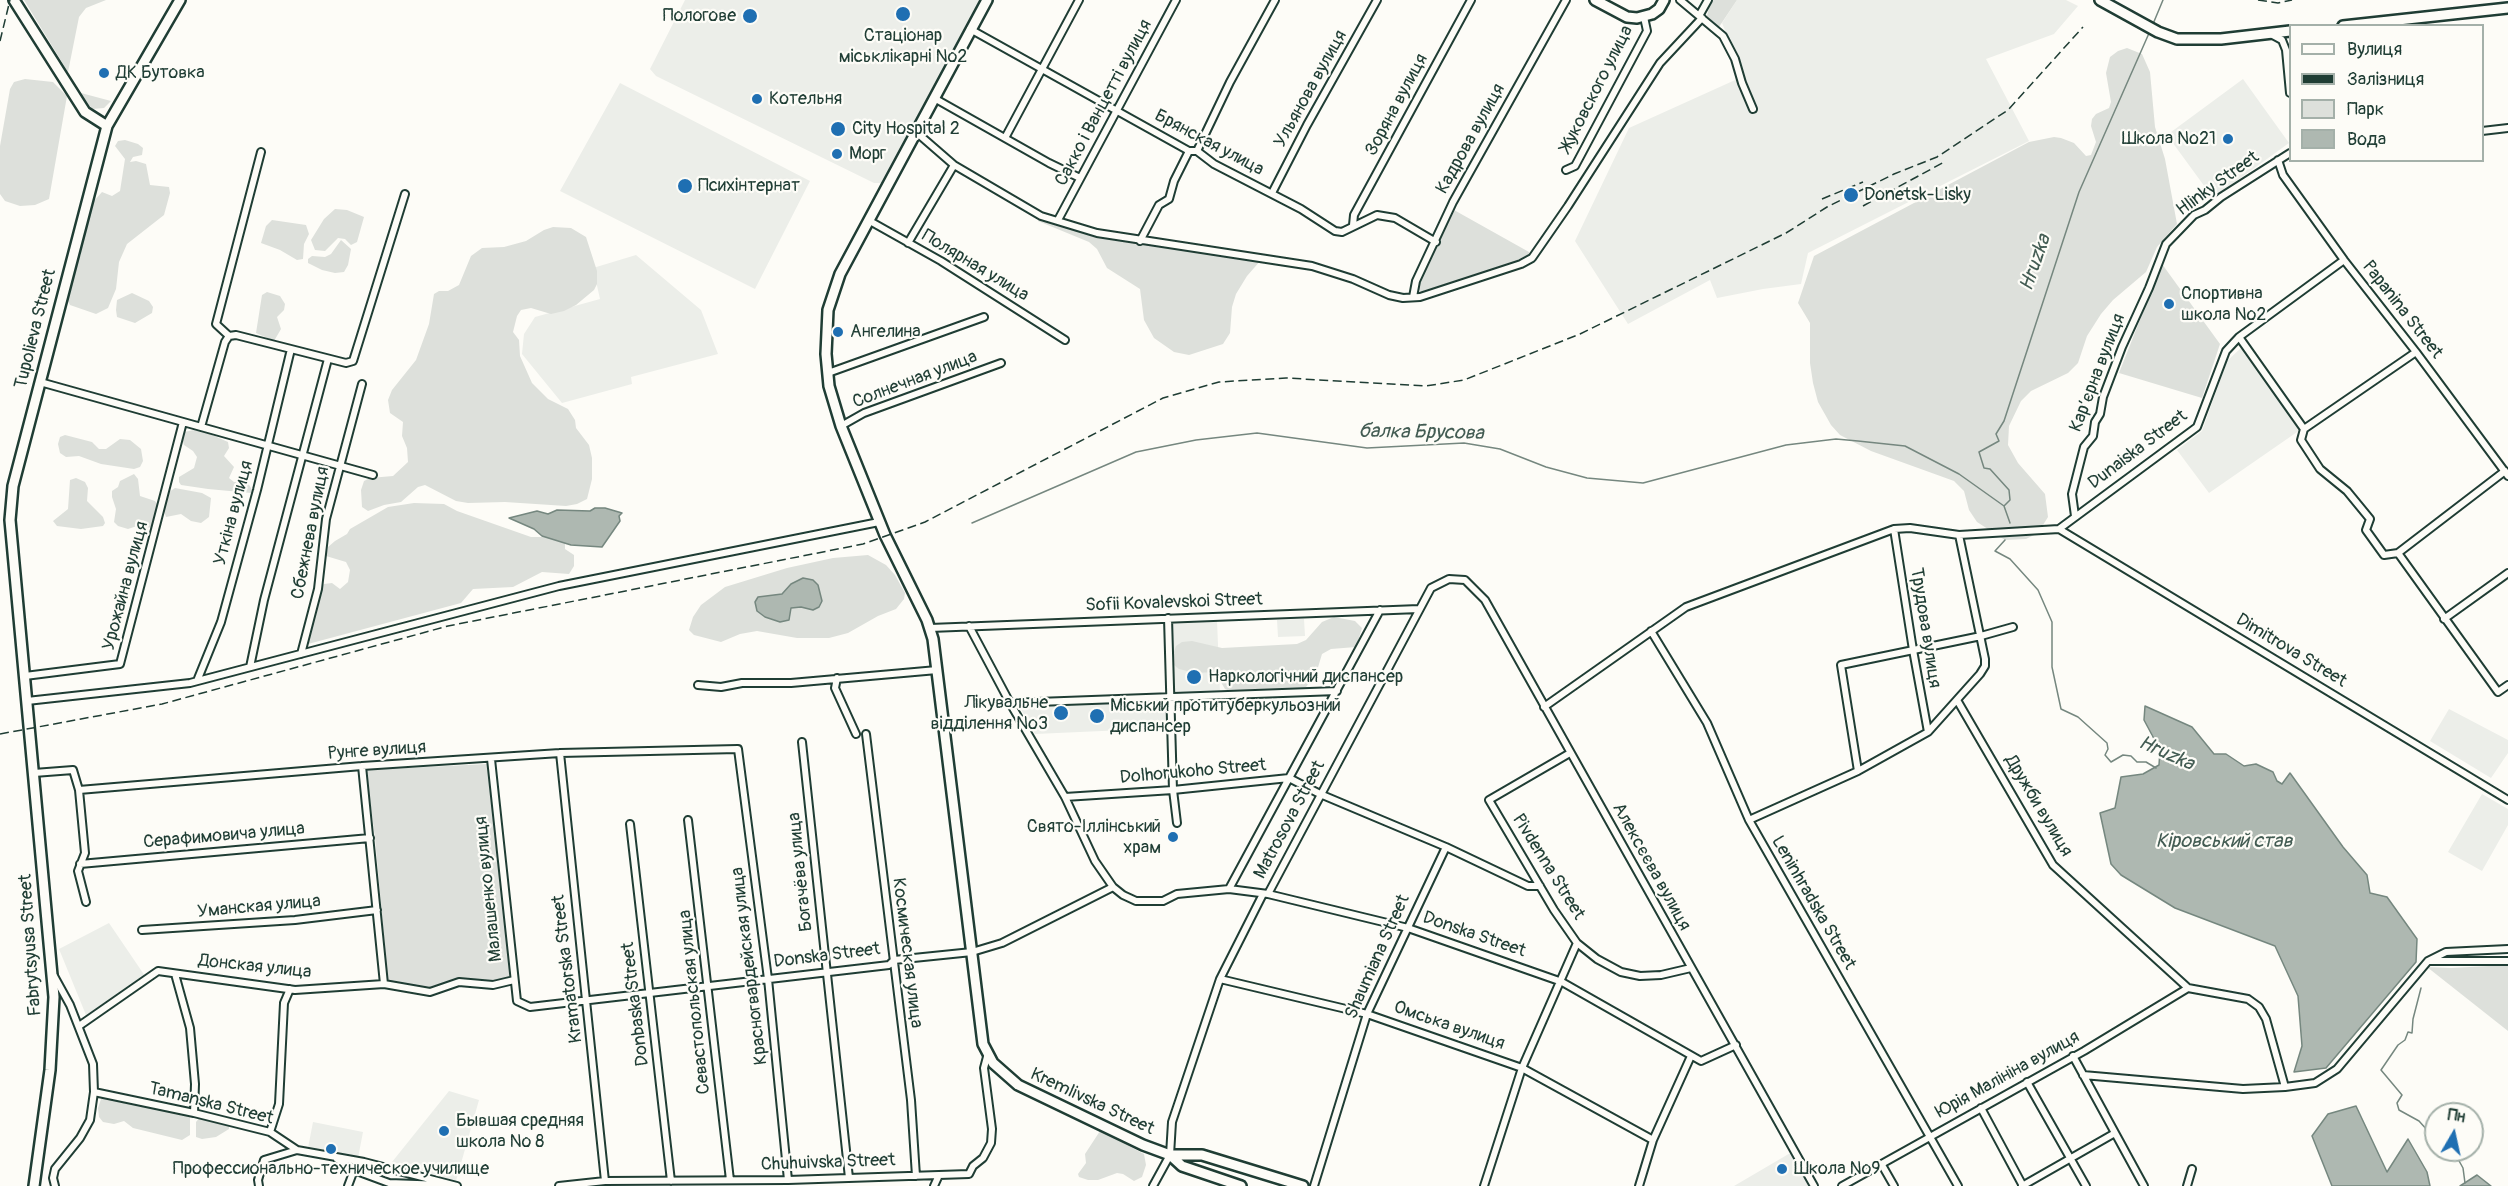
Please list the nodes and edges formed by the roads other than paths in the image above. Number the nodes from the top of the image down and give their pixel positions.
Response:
1 (14, 0) edge
2 (180, 0) edge
3 (987, 0) edge
4 (1079, 0) edge
5 (1176, 0) edge
6 (1275, 0) edge
7 (1377, 0) edge
8 (1471, 0) edge
9 (1566, 0) edge
10 (1595, 0) edge
11 (1680, 0) edge
12 (1708, 0) edge
13 (2100, 0) edge
14 (1662, 4) edge
15 (2508, 8) edge
16 (1700, 17) junction
17 (1644, 18) junction
18 (2361, 24) edge
19 (970, 29) junction
20 (2289, 31) edge
21 (2270, 33) junction
22 (1042, 70) junction
23 (2289, 82) edge
24 (934, 98) junction
25 (1753, 109) dead end
26 (1117, 110) junction
27 (107, 126) junction
28 (2508, 128) edge
29 (2484, 131) edge
30 (916, 132) junction
31 (1005, 138) junction
32 (1189, 151) junction
33 (1197, 151) junction
34 (261, 152) dead end
35 (2289, 154) edge
36 (2277, 160) junction
37 (954, 165) junction
38 (1566, 170) dead end
39 (1080, 178) junction
40 (1272, 193) junction
41 (405, 194) dead end
42 (868, 220) junction
43 (1058, 220) junction
44 (1353, 225) junction
45 (1140, 241) junction
46 (1436, 242) junction
47 (908, 243) junction
48 (2166, 244) joint
49 (2344, 260) junction
50 (1413, 297) junction
51 (984, 317) dead end
52 (230, 336) junction
53 (2239, 337) junction
54 (1065, 340) dead end
55 (291, 349) junction
56 (2416, 352) junction
57 (328, 359) junction
58 (1001, 363) dead end
59 (828, 373) junction
60 (40, 382) junction
61 (362, 384) dead end
62 (183, 422) junction
63 (841, 426) junction
64 (201, 427) junction
65 (2304, 429) junction
66 (268, 446) junction
67 (303, 456) junction
68 (339, 466) junction
69 (2506, 474) edge
70 (373, 475) dead end
71 (2075, 516) junction
72 (5, 520) edge
73 (879, 522) junction
74 (1894, 529) junction
75 (2059, 529) junction
76 (1959, 535) junction
77 (2398, 553) junction
78 (2508, 573) edge
79 (1449, 579) joint
80 (1419, 609) junction
81 (1380, 610) junction
82 (1168, 618) junction
83 (2444, 619) junction
84 (969, 626) junction
85 (2013, 627) dead end
86 (930, 628) junction
87 (1651, 631) junction
88 (1981, 636) junction
89 (1912, 650) junction
90 (301, 654) junction
91 (250, 667) junction
92 (937, 669) junction
93 (25, 676) junction
94 (837, 678) junction
95 (197, 681) junction
96 (698, 685) dead end
97 (2508, 685) edge
98 (1337, 691) junction
99 (1169, 698) junction
100 (1957, 700) junction
101 (27, 701) junction
102 (1010, 703) junction
103 (1544, 707) junction
104 (1928, 732) junction
105 (856, 734) dead end
106 (866, 734) dead end
107 (802, 742) dead end
108 (738, 749) joint
109 (560, 753) junction
110 (1570, 753) junction
111 (491, 759) junction
112 (362, 766) junction
113 (1858, 771) junction
114 (34, 772) junction
115 (1289, 778) junction
116 (79, 790) junction
117 (1173, 790) junction
118 (1320, 794) junction
119 (1065, 797) junction
120 (2508, 800) edge
121 (688, 820) dead end
122 (1749, 820) junction
123 (1176, 823) dead end
124 (630, 824) dead end
125 (370, 838) junction
126 (1446, 847) junction
127 (80, 864) junction
128 (1540, 885) junction
129 (1113, 887) junction
130 (1229, 889) junction
131 (1266, 894) junction
132 (86, 902) dead end
133 (377, 910) junction
134 (1407, 928) junction
135 (142, 930) dead end
136 (1577, 943) junction
137 (2508, 950) edge
138 (972, 952) junction
139 (894, 960) junction
140 (2428, 961) junction
141 (2508, 961) edge
142 (1691, 968) junction
143 (827, 972) junction
144 (52, 974) junction
145 (175, 974) junction
146 (768, 979) junction
147 (1220, 979) junction
148 (514, 980) junction
149 (1562, 982) junction
150 (384, 984) junction
151 (708, 986) junction
152 (2188, 988) junction
153 (290, 989) junction
154 (650, 993) junction
155 (587, 1000) junction
156 (530, 1007) joint
157 (1367, 1014) junction
158 (79, 1026) junction
159 (1736, 1046) junction
160 (985, 1049) junction
161 (1691, 1056) junction
162 (2073, 1056) junction
163 (1522, 1068) junction
164 (2083, 1075) junction
165 (2027, 1082) junction
166 (2285, 1087) junction
167 (94, 1092) junction
168 (1981, 1108) junction
169 (194, 1113) junction
170 (270, 1132) junction
171 (2115, 1134) junction
172 (1930, 1136) junction
173 (1653, 1140) junction
174 (297, 1150) junction
175 (1170, 1155) junction
176 (334, 1157) junction
177 (2071, 1159) junction
178 (1882, 1165) junction
179 (2192, 1169) dead end
180 (354, 1170) junction
181 (939, 1175) junction
182 (916, 1176) junction
183 (849, 1178) junction
184 (825, 1179) junction
185 (730, 1180) junction
186 (788, 1180) junction
187 (605, 1181) junction
188 (635, 1181) junction
189 (671, 1181) junction
190 (34, 1186) edge
191 (56, 1186) edge
192 (259, 1186) edge
193 (348, 1186) edge
194 (457, 1186) edge
195 (559, 1186) edge
196 (645, 1186) edge
197 (821, 1186) edge
198 (934, 1186) edge
199 (1153, 1186) edge
200 (1241, 1186) edge
201 (1302, 1186) edge
202 (1314, 1186) edge
203 (1484, 1186) edge
204 (1639, 1186) edge
205 (1814, 1186) edge
206 (1842, 1186) edge
207 (1894, 1186) edge
208 (1958, 1186) edge
209 (2023, 1186) edge
210 (2086, 1186) edge
211 (2144, 1186) edge
212 (2187, 1186) edge

1 - 27 street
2 - 27 street, Tupolieva Street
3 - 19 street
4 - 22 street
5 - 26 street, Сакко і Ванцетті вулиця
6 - 33 street
7 - 40 street, Ульянова вулиця
8 - 44 street, Зоряна вулиця
9 - 46 street, Кадрова вулиця
10 - 17 street
11 - 16 street
12 - 16 street
13 - 21 street
14 - 17 street
15 - 18 street
16 - 25 street
16 - 50 street
17 - 38 street, Жуковского улица
19 - 22 street, Брянская улица
19 - 24 street
20 - 21 street
21 - 23 street
22 - 26 street, Брянская улица
22 - 31 street
24 - 30 street
24 - 31 street
26 - 32 street, Брянская улица
26 - 39 street, Сакко і Ванцетті вулиця
27 - 60 street, Tupolieva Street
28 - 29 street
30 - 37 street
30 - 42 street
31 - 39 street
32 - 33 street, Брянская улица
32 - 45 street
33 - 40 street, Брянская улица
34 - 52 street
35 - 36 street, Hlinky Street
36 - 48 street, Hlinky Street
36 - 49 street, Papanina Street
37 - 43 street
37 - 47 street
39 - 43 street, Сакко і Ванцетті вулиця
40 - 44 street, Брянская улица
41 - 57 street
42 - 47 street, Полярная улица
42 - 59 street
43 - 45 street
44 - 46 street, Брянская улица
45 - 50 street
46 - 50 street, Кадрова вулиця
47 - 54 street, Полярная улица
48 - 71 street, Кар’єрна вулиця
49 - 53 street, Dunaiska Street
49 - 56 street, Papanina Street
51 - 59 street
52 - 55 street
52 - 64 street
53 - 65 street
53 - 71 street, Dunaiska Street
55 - 57 street
55 - 66 street, Уткiна вулиця
56 - 65 street
56 - 69 street, Papanina Street
57 - 67 street
58 - 63 street, Солнечная улица
59 - 63 street
60 - 62 street
60 - 72 street, Tupolieva Street
61 - 68 street, Сбежнева вулиця
62 - 64 street
62 - 93 street, Урожайна вулиця
63 - 73 street
64 - 66 street
65 - 77 street
66 - 67 street
66 - 95 street, Уткiна вулиця
67 - 68 street
67 - 91 street
68 - 70 street
68 - 90 street, Сбежнева вулиця
69 - 77 street
71 - 75 street, Dunaiska Street
72 - 93 street, Tupolieva Street
73 - 86 street
73 - 90 street
74 - 76 street
74 - 87 street
74 - 89 street, Трудова вулиця
75 - 76 street
75 - 120 street, Dimitrova Street
76 - 88 street
77 - 83 street
78 - 83 street
79 - 80 street, Matrosova Street
79 - 103 street, Алексєєва вулиця
80 - 81 street, Sofii Kovalevskoi Street
80 - 118 street, Matrosova Street
81 - 82 street, Sofii Kovalevskoi Street
81 - 98 street, Matrosova Street
82 - 84 street, Sofii Kovalevskoi Street
82 - 99 street
83 - 97 street
84 - 86 street, Sofii Kovalevskoi Street
84 - 102 street
85 - 88 street
86 - 92 street
87 - 103 street
87 - 122 street, Leninhradska Street
88 - 89 street
88 - 100 street
89 - 104 street, Трудова вулиця
89 - 113 street
90 - 91 street
91 - 95 street
92 - 94 street
92 - 138 street
93 - 101 street, Tupolieva Street
94 - 96 street
94 - 105 street
95 - 101 street
98 - 99 street
98 - 115 street, Matrosova Street
99 - 102 street
99 - 117 street
100 - 104 street
100 - 152 street, Дружби вулиця
101 - 114 street, Fabrytsyusa Street
102 - 119 street
103 - 110 street, Алексєєва вулиця
104 - 113 street
106 - 139 street, Космическая улица
107 - 143 street, Богачёва улица
108 - 109 street, Рунге вулиця
108 - 146 street, Красногвардейская улица
109 - 111 street, Рунге вулиця
109 - 155 street, Kramatorska Street
110 - 128 street, Pivdenna Street
110 - 142 street, Алексєєва вулиця
111 - 112 street, Рунге вулиця
111 - 148 street, Малашенко вулиця
112 - 116 street, Рунге вулиця
112 - 125 street
113 - 122 street
114 - 116 street
114 - 144 street, Fabrytsyusa Street
115 - 117 street, Dolhorukoho Street
115 - 118 street, Dolhorukoho Street
115 - 130 street, Matrosova Street
116 - 127 street
117 - 119 street, Dolhorukoho Street
117 - 123 street
118 - 126 street
118 - 131 street, Matrosova Street
119 - 129 street
121 - 151 street, Севастопольская улица
122 - 172 street, Leninhradska Street
124 - 154 street, Donbaska Street
125 - 127 street, Серафимовича улица
125 - 133 street
126 - 128 street
126 - 134 street, Shaumiana Street
127 - 132 street
128 - 136 street, Pivdenna Street
129 - 130 street, Donska Street
129 - 138 street, Donska Street
130 - 131 street, Donska Street
131 - 134 street, Donska Street
131 - 147 street, Matrosova Street
133 - 135 street, Уманская улица
133 - 150 street
134 - 149 street, Donska Street
134 - 157 street, Shaumiana Street
136 - 142 street
136 - 149 street, Pivdenna Street
137 - 140 street
138 - 139 street, Donska Street
138 - 160 street
139 - 143 street, Donska Street
139 - 182 street, Космическая улица
140 - 141 street
140 - 166 street
142 - 159 street, Алексєєва вулиця
143 - 146 street, Donska Street
143 - 183 street, Богачёва улица
144 - 158 street
144 - 190 street, Fabrytsyusa Street
145 - 153 street, Донская улица
145 - 158 street, Донская улица
145 - 169 street
146 - 151 street, Donska Street
146 - 186 street, Красногвардейская улица
147 - 157 street, Омська вулиця
147 - 175 street, Matrosova Street
148 - 150 street, Донская улица
148 - 156 street, Малашенко вулиця
149 - 161 street, Donska Street
149 - 163 street, Pivdenna Street
150 - 153 street, Донская улица
151 - 154 street, Donska Street
151 - 185 street, Севастопольская улица
152 - 162 street, Юрія Малініна вулиця
152 - 166 street
153 - 170 street
154 - 155 street, Donska Street
154 - 189 street, Donbaska Street
155 - 156 street, Donska Street
155 - 187 street, Kramatorska Street
157 - 163 street, Омська вулиця
157 - 202 street, Shaumiana Street
158 - 167 street
159 - 161 street
159 - 205 street, Алексєєва вулиця
160 - 175 street, Kremlivska Street
160 - 181 street, Chuhuivska Street
161 - 173 street
162 - 164 street
162 - 165 street, Юрія Малініна вулиця
163 - 173 street, Омська вулиця
163 - 203 street, Pivdenna Street
164 - 166 street
164 - 171 street
165 - 168 street, Юрія Малініна вулиця
165 - 177 street
167 - 169 street, Tamanska Street
167 - 191 street
168 - 172 street, Юрія Малініна вулиця
168 - 209 street
169 - 170 street, Tamanska Street
170 - 174 street, Tamanska Street
171 - 177 street
171 - 211 street
172 - 178 street, Юрія Малініна вулиця
172 - 208 street, Leninhradska Street
173 - 204 street
174 - 176 street, Tamanska Street
174 - 192 street
175 - 199 street, Matrosova Street
175 - 200 street, Kremlivska Street
175 - 201 street, Kremlivska Street
176 - 180 street
176 - 194 street, Tamanska Street
177 - 209 street
177 - 210 street
178 - 206 street, Юрія Малініна вулиця
178 - 207 street
179 - 212 street
180 - 193 street
180 - 194 street
181 - 182 street, Chuhuivska Street
181 - 198 street
182 - 183 street, Chuhuivska Street
183 - 184 street, Chuhuivska Street
184 - 186 street, Chuhuivska Street
184 - 197 street
185 - 186 street, Chuhuivska Street
185 - 189 street, Chuhuivska Street
187 - 188 street, Chuhuivska Street
187 - 195 street, Chuhuivska Street
188 - 189 street, Chuhuivska Street
188 - 196 street

